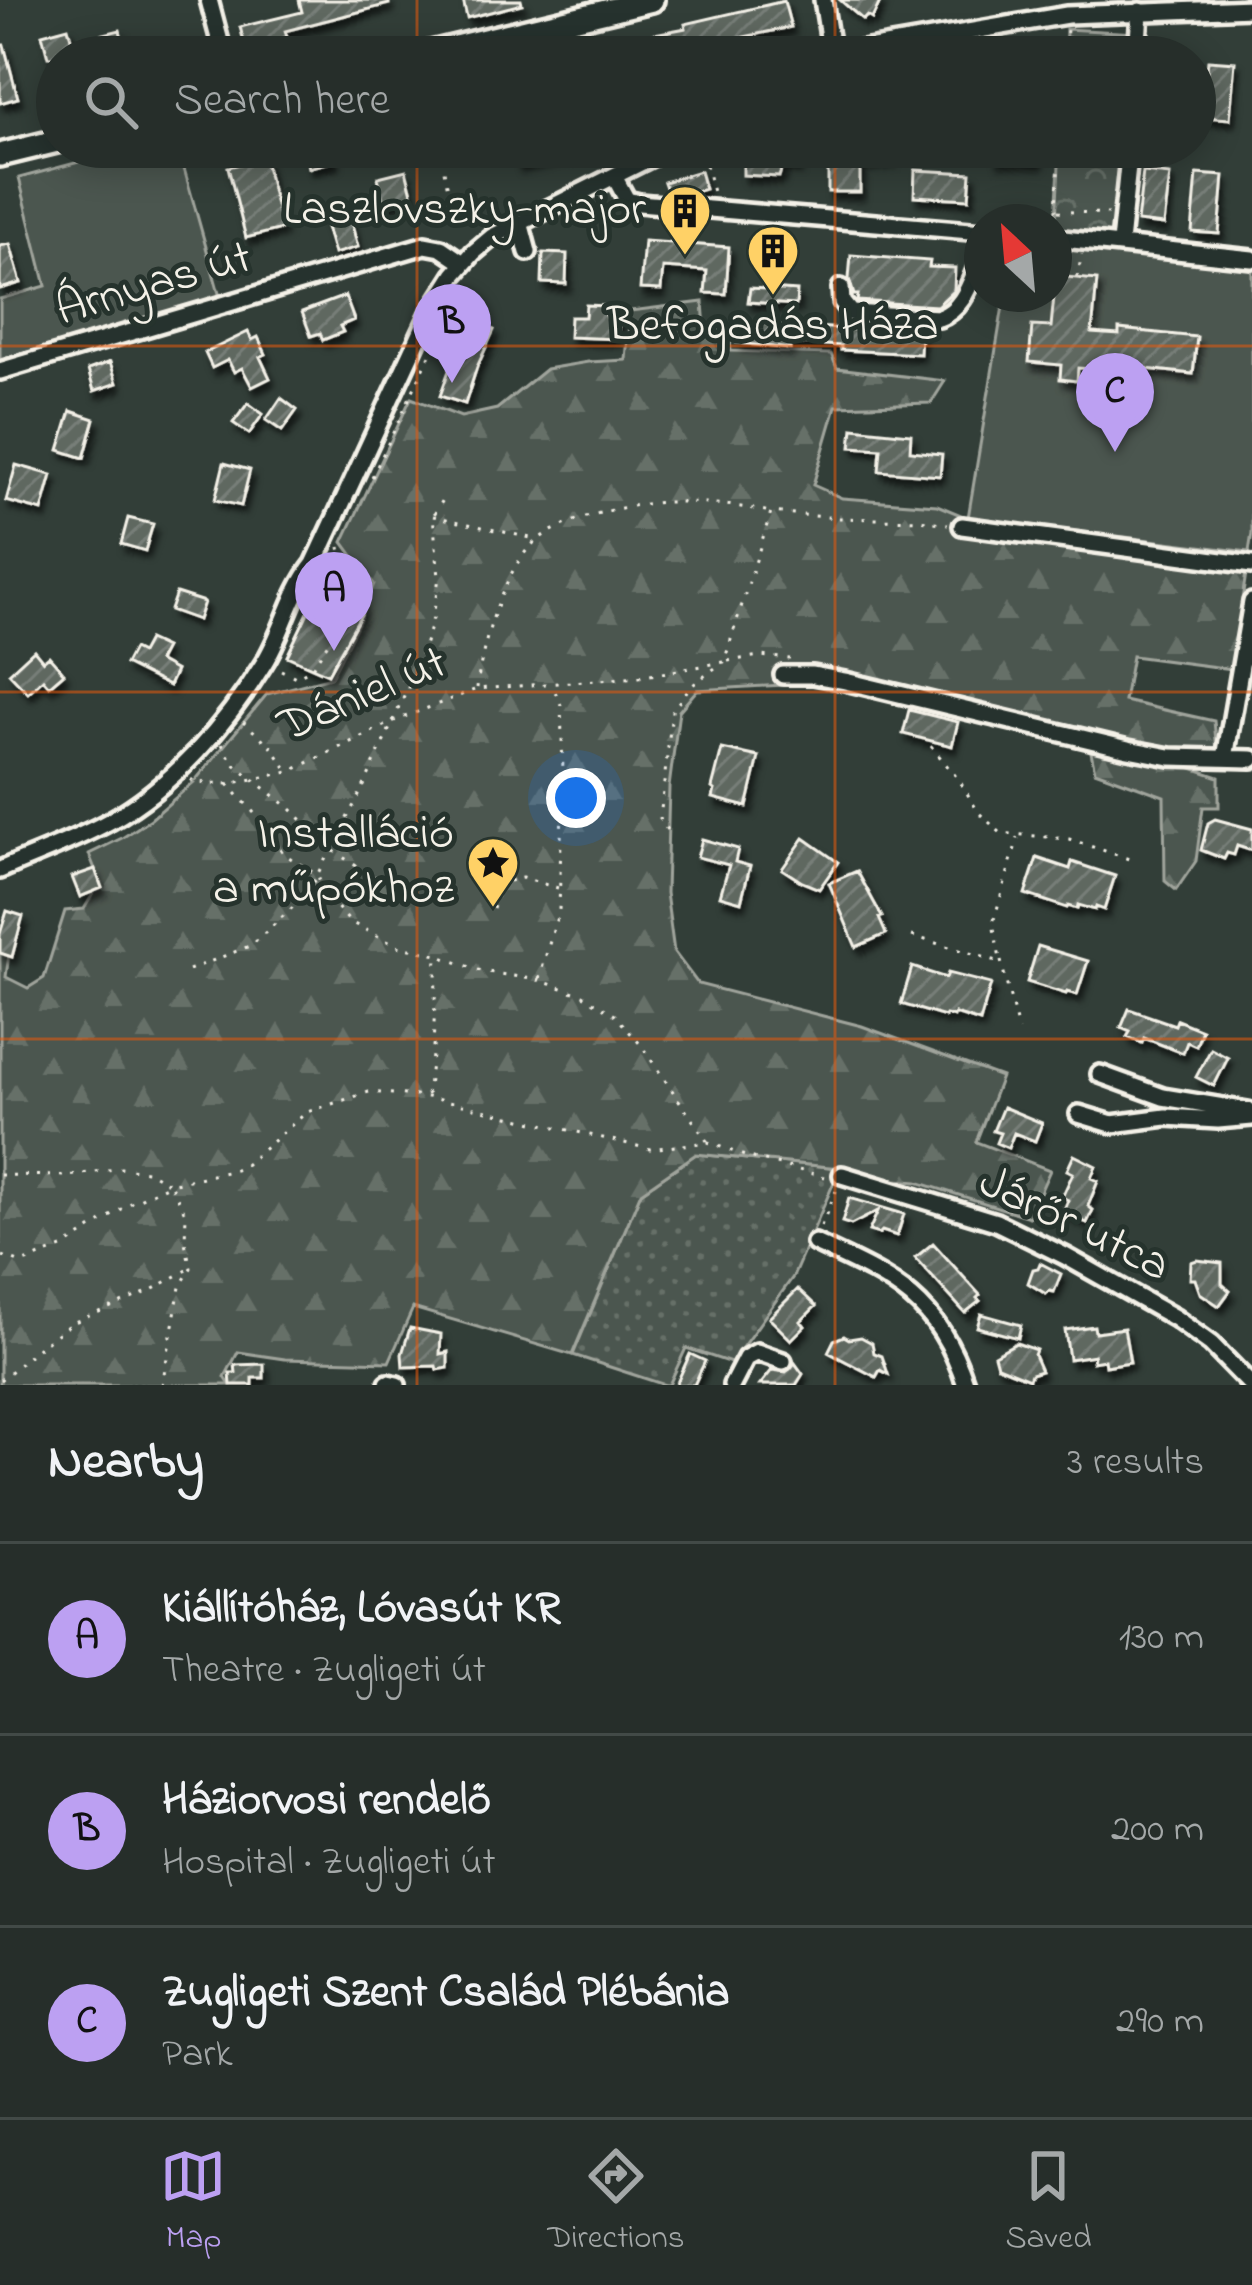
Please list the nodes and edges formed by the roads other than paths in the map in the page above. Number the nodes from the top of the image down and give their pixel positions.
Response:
1 (209, 0) edge
2 (652, 0) edge
3 (823, 0) edge
4 (1252, 8) edge
5 (1140, 11) junction
6 (218, 36) edge
7 (502, 36) edge
8 (825, 36) edge
9 (944, 36) edge
10 (1138, 36) edge
11 (36, 146) edge
12 (0, 155) edge
13 (630, 168) edge
14 (1128, 168) edge
15 (614, 176) junction
16 (520, 222) junction
17 (964, 231) edge
18 (1072, 239) edge
19 (1120, 243) junction
20 (528, 252) dead end
21 (1252, 259) edge
22 (464, 263) junction
23 (841, 288) dead end
24 (964, 294) edge
25 (0, 371) edge
26 (962, 526) road end
27 (1252, 565) edge
28 (1252, 602) edge
29 (783, 675) dead end
30 (1225, 758) junction
31 (1252, 759) edge
32 (0, 869) edge
33 (1100, 1073) dead end
34 (1079, 1114) dead end
35 (1252, 1114) edge
36 (842, 1175) road end
37 (815, 1243) road end
38 (783, 1360) dead end
39 (732, 1385) edge
40 (966, 1385) edge
41 (1251, 1385) edge

1 - 6 street
2 - 7 main road
3 - 8 street
4 - 5 street
5 - 9 street
5 - 10 street
11 - 12 main road
13 - 15 street
14 - 19 street
15 - 16 street
15 - 17 street
16 - 20 street
16 - 22 street
18 - 19 street
19 - 21 street
22 - 25 street, Árnyas út
22 - 32 street
23 - 24 street
26 - 27 street
28 - 30 street
29 - 30 street
30 - 31 street
33 - 35 street
34 - 35 street
36 - 41 street, Járőr utca
37 - 40 street
38 - 39 street

